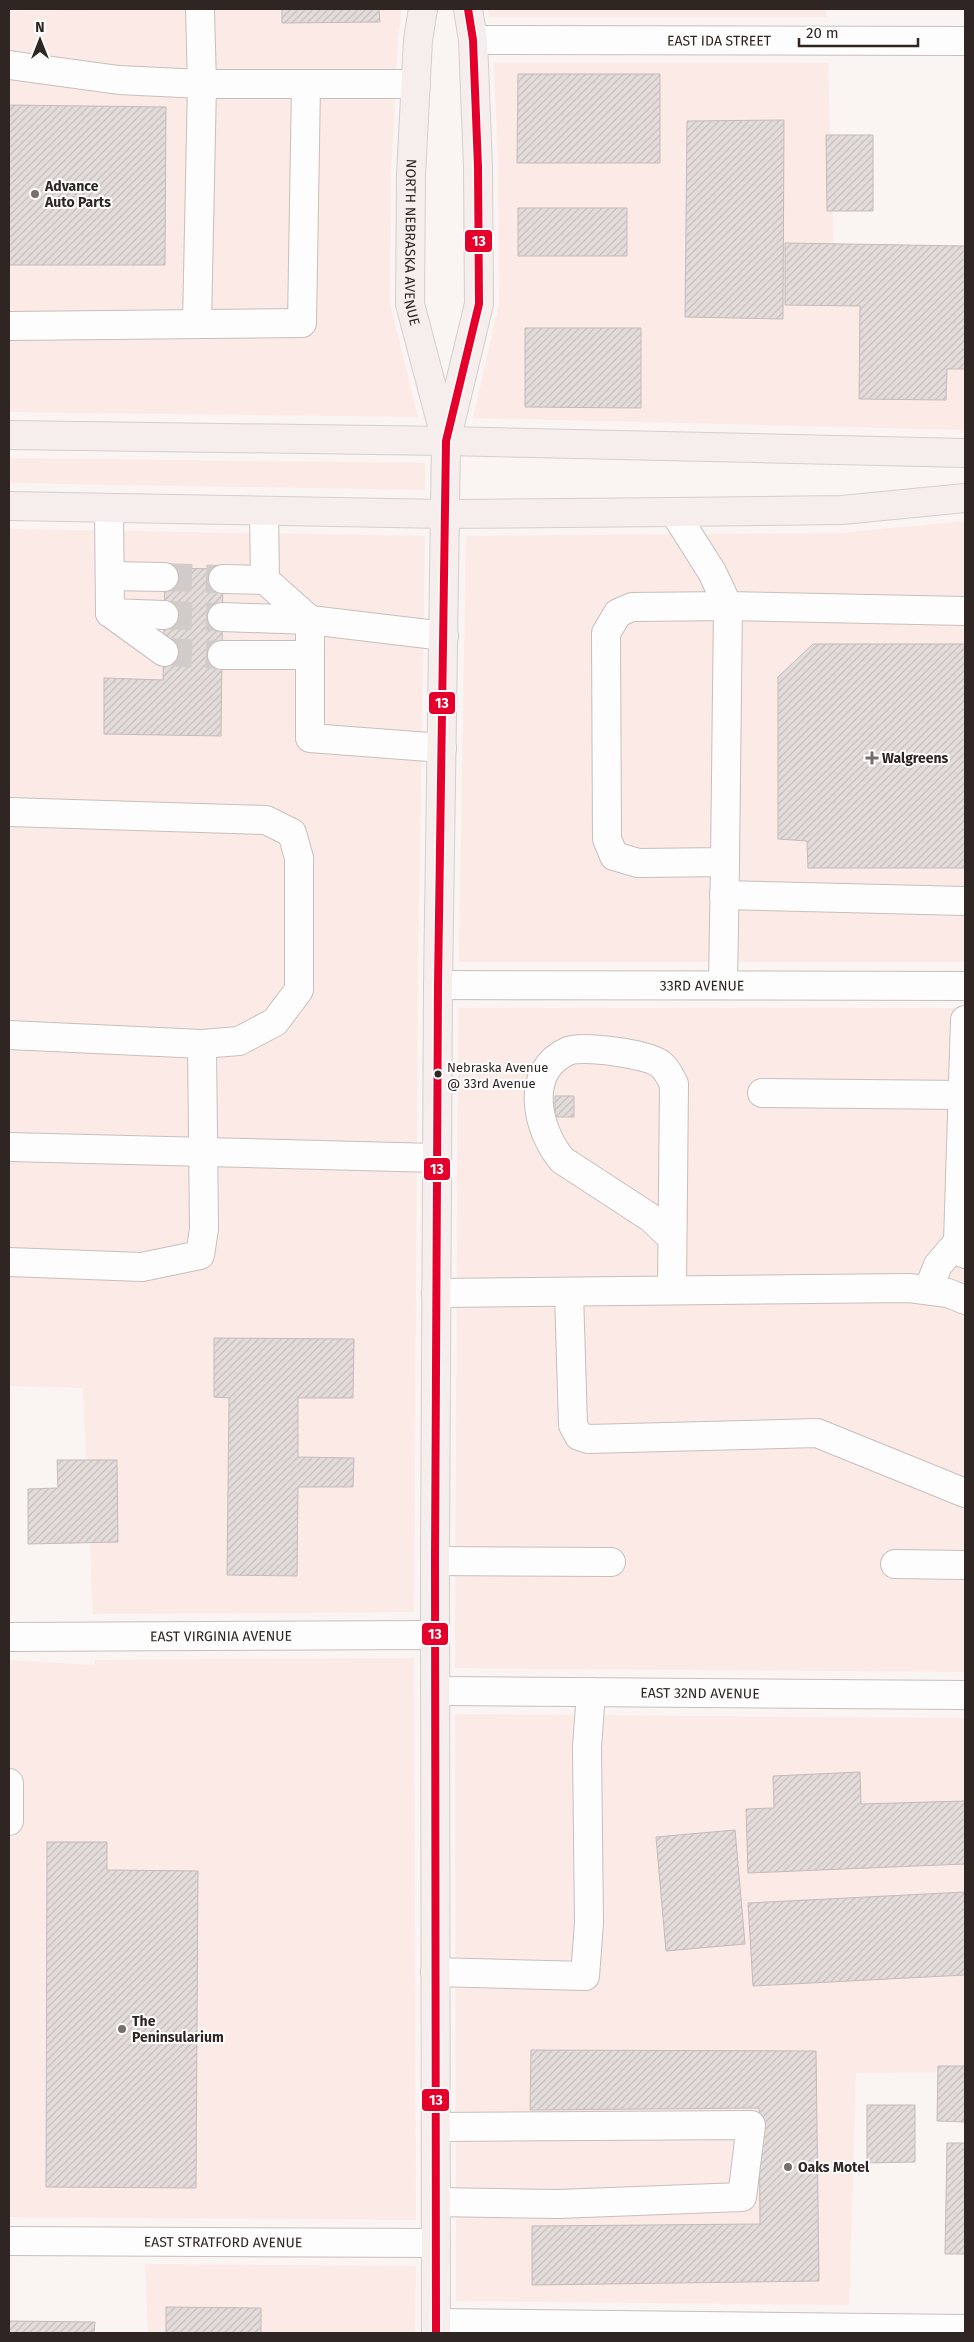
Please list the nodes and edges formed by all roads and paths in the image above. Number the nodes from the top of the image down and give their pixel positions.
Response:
1 (200, 9) edge
2 (422, 9) edge
3 (468, 9) edge
4 (472, 40) junction
5 (965, 41) edge
6 (9, 65) edge
7 (202, 84) junction
8 (416, 84) junction
9 (306, 86) junction
10 (197, 324) junction
11 (9, 326) edge
12 (9, 435) edge
13 (446, 440) junction
14 (965, 453) edge
15 (965, 498) edge
16 (9, 506) edge
17 (109, 508) junction
18 (264, 511) junction
19 (674, 512) junction
20 (446, 514) junction
21 (110, 576) junction
22 (164, 577) tunnel mouth
23 (223, 579) tunnel mouth
24 (265, 580) junction
25 (728, 606) junction
26 (965, 611) edge
27 (110, 614) junction
28 (164, 615) tunnel mouth
29 (222, 617) tunnel mouth
30 (310, 620) junction
31 (444, 636) junction
32 (164, 652) tunnel mouth
33 (222, 655) tunnel mouth
34 (310, 655) junction
35 (442, 748) junction
36 (9, 812) edge
37 (725, 862) junction
38 (724, 895) junction
39 (965, 901) edge
40 (438, 985) junction
41 (723, 985) junction
42 (965, 986) edge
43 (965, 1020) edge
44 (9, 1035) edge
45 (202, 1044) junction
46 (762, 1093) dead end
47 (963, 1095) junction
48 (9, 1147) edge
49 (204, 1151) junction
50 (436, 1158) junction
51 (672, 1238) junction
52 (962, 1248) edge
53 (9, 1262) edge
54 (672, 1290) junction
55 (928, 1290) junction
56 (568, 1293) junction
57 (436, 1294) junction
58 (965, 1300) edge
59 (965, 1493) edge
60 (435, 1561) junction
61 (611, 1562) dead end
62 (895, 1564) dead end
63 (965, 1565) edge
64 (435, 1635) junction
65 (9, 1637) edge
66 (435, 1691) junction
67 (591, 1692) junction
68 (965, 1695) edge
69 (9, 1782) edge
70 (9, 1821) edge
71 (435, 1972) junction
72 (436, 2127) junction
73 (436, 2202) junction
74 (9, 2241) edge
75 (436, 2243) junction
76 (436, 2328) edge
77 (965, 2329) edge

1 - 7 street
2 - 8 main road, NORTH NEBRASKA AVENUE
3 - 4 main road, NORTH NEBRASKA AVENUE
4 - 5 street, EAST IDA STREET
4 - 13 main road, NORTH NEBRASKA AVENUE
6 - 7 street
7 - 9 street
7 - 10 street
8 - 9 street
8 - 13 main road, NORTH NEBRASKA AVENUE
9 - 10 street
10 - 11 street
12 - 13 main road
13 - 14 main road
13 - 20 main road, NORTH NEBRASKA AVENUE
15 - 19 main road
16 - 17 main road
17 - 18 main road
17 - 21 street
18 - 20 main road
18 - 24 street
19 - 20 main road
19 - 25 street
20 - 31 main road, NORTH NEBRASKA AVENUE
21 - 22 street
21 - 27 street
23 - 24 street
24 - 30 street
25 - 26 street
25 - 37 street
25 - 37 street
27 - 28 street
27 - 32 street
29 - 30 street
30 - 31 street
30 - 34 street
31 - 35 main road, NORTH NEBRASKA AVENUE
33 - 34 street
34 - 35 street
35 - 40 main road, NORTH NEBRASKA AVENUE
36 - 45 street
37 - 38 street
38 - 39 street
38 - 41 street
40 - 41 street, 33RD AVENUE
40 - 50 main road, NORTH NEBRASKA AVENUE
41 - 42 street, 33RD AVENUE
43 - 47 street
44 - 45 street
45 - 49 street
46 - 47 street
47 - 52 street
48 - 49 street
49 - 50 street
49 - 53 street
50 - 57 main road, NORTH NEBRASKA AVENUE
51 - 51 street
51 - 54 street
52 - 55 street
54 - 55 street
54 - 56 street
55 - 58 street
56 - 57 street
56 - 59 street
57 - 60 main road, NORTH NEBRASKA AVENUE
60 - 61 street
60 - 64 main road, NORTH NEBRASKA AVENUE
62 - 63 street
64 - 65 street, EAST VIRGINIA AVENUE
64 - 66 main road, NORTH NEBRASKA AVENUE
66 - 67 street, EAST 32ND AVENUE
66 - 71 main road, NORTH NEBRASKA AVENUE
67 - 68 street, EAST 32ND AVENUE
67 - 71 street
69 - 70 street
71 - 72 main road, NORTH NEBRASKA AVENUE
72 - 73 main road, NORTH NEBRASKA AVENUE
72 - 73 street
73 - 75 main road, NORTH NEBRASKA AVENUE
74 - 75 street, EAST STRATFORD AVENUE
75 - 76 main road, NORTH NEBRASKA AVENUE
76 - 77 street

